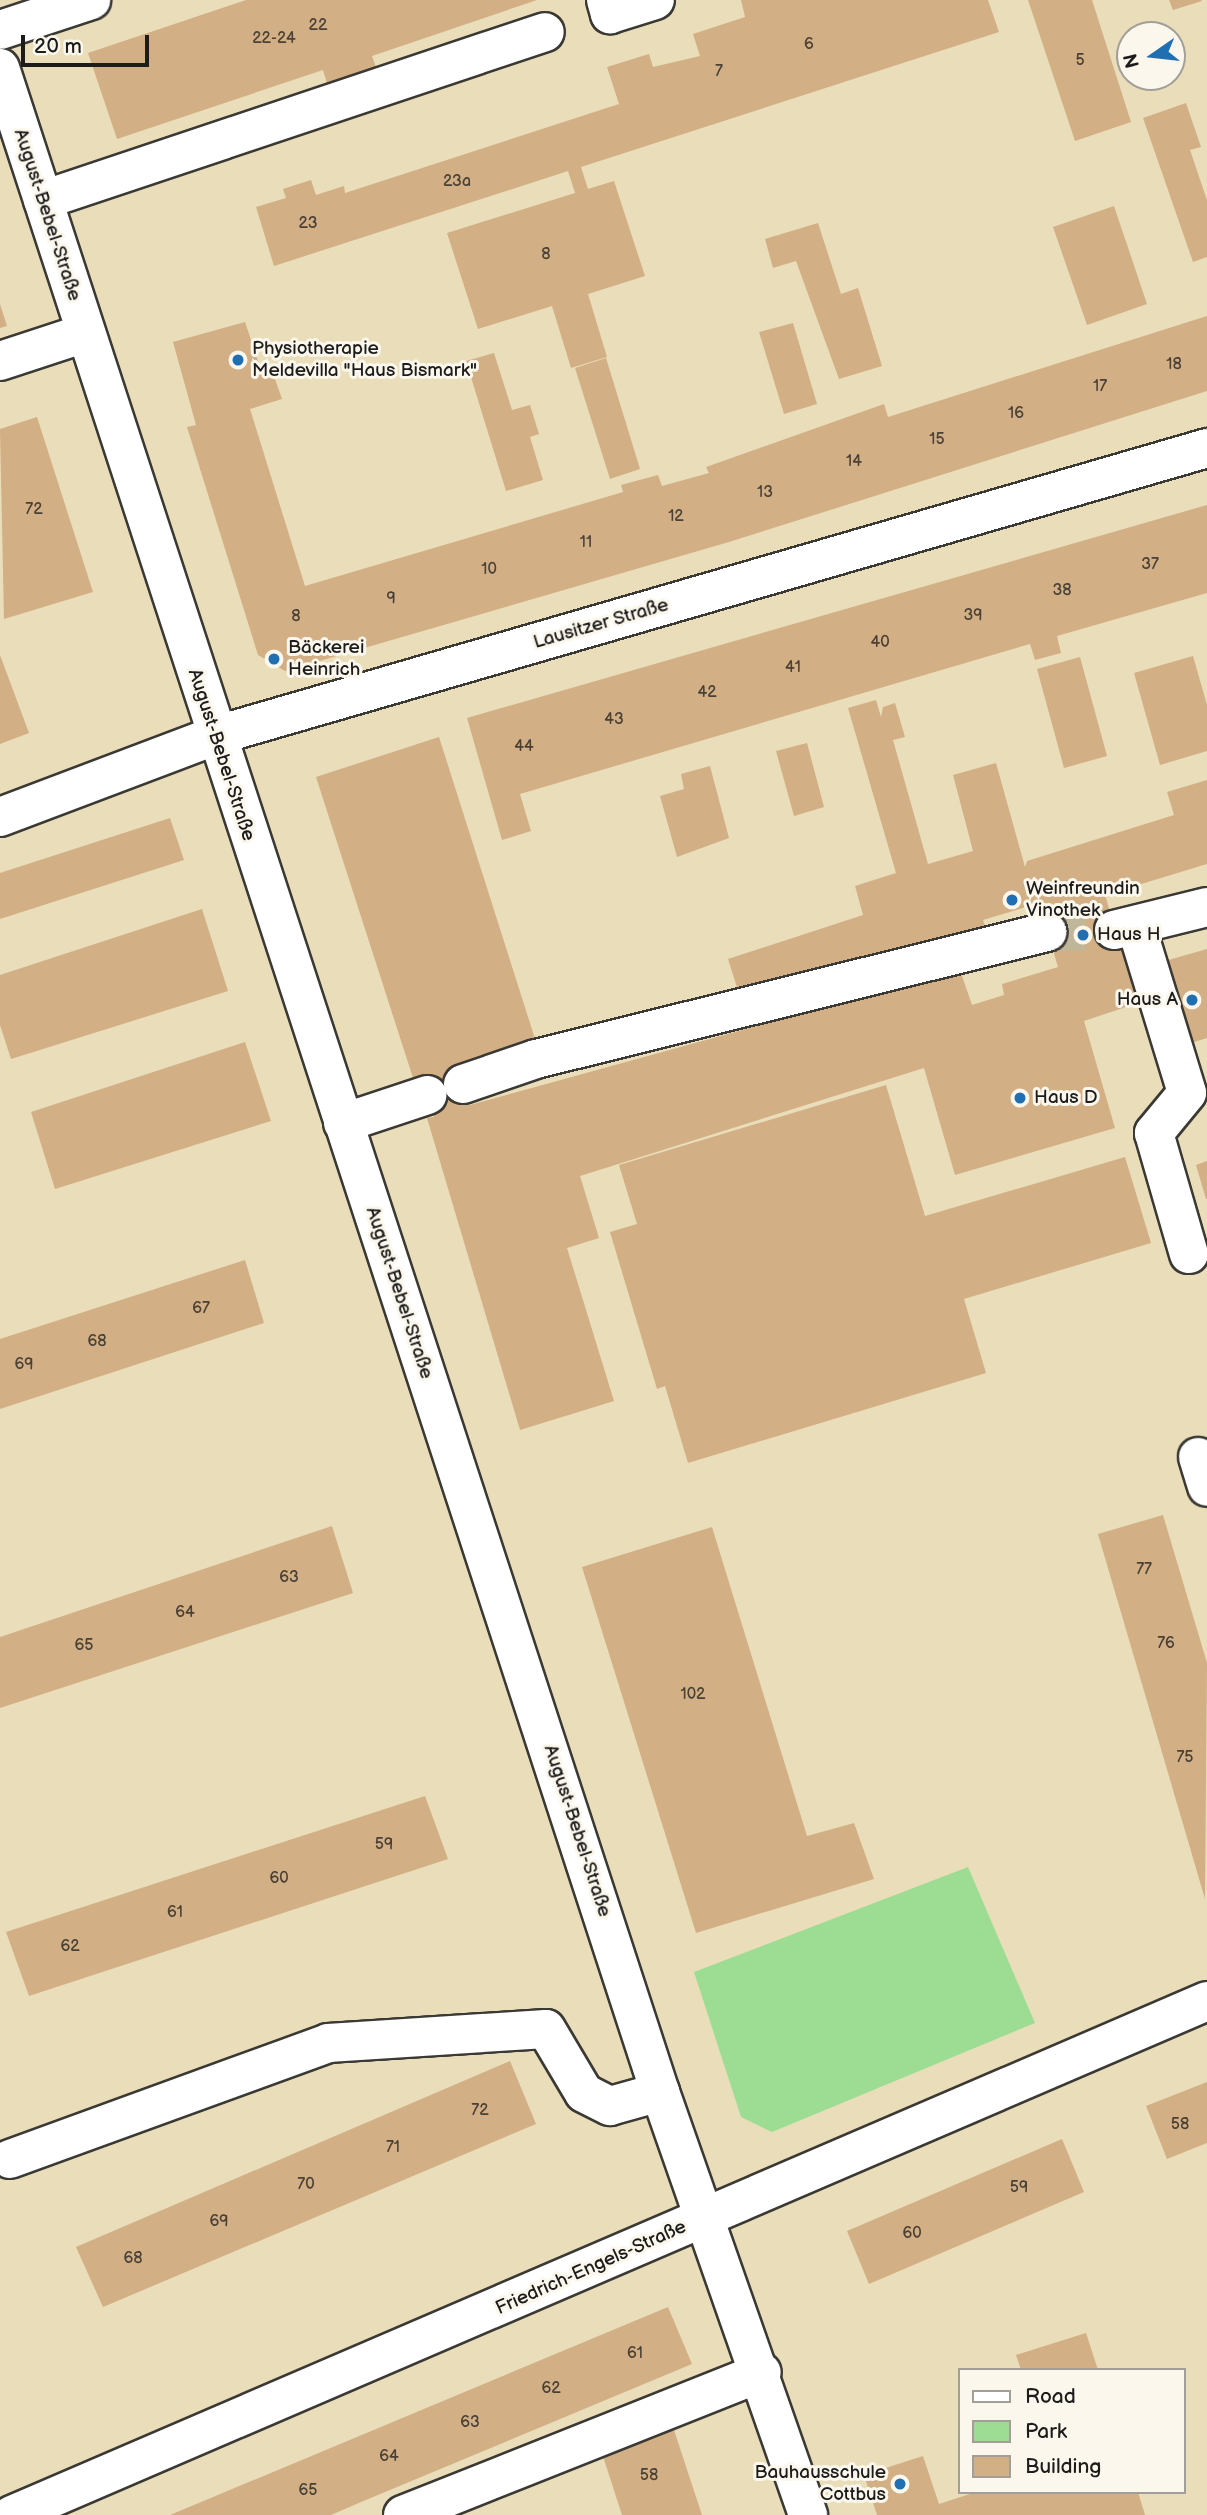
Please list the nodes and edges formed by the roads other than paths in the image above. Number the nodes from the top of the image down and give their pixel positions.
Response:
1 (91, 0) edge
2 (606, 0) edge
3 (655, 0) edge
4 (0, 30) edge
5 (545, 32) dead end
6 (0, 68) edge
7 (43, 200) junction
8 (85, 333) junction
9 (0, 361) edge
10 (1207, 448) edge
11 (214, 736) junction
12 (0, 817) edge
13 (1207, 907) edge
14 (1047, 932) tunnel mouth
15 (463, 1084) dead end
16 (1197, 1090) edge
17 (427, 1096) dead end
18 (343, 1124) junction
19 (1189, 1254) dead end
20 (1207, 2001) edge
21 (660, 2092) junction
22 (10, 2159) dead end
23 (704, 2216) junction
24 (762, 2372) junction
25 (12, 2515) edge
26 (403, 2515) edge
27 (808, 2515) edge

1 - 4 street
2 - 3 street
5 - 7 street
6 - 7 street, August-Bebel-Straße
7 - 8 street, August-Bebel-Straße
8 - 9 street
8 - 11 street, August-Bebel-Straße
10 - 11 street, Lausitzer Straße
11 - 12 street, Lausitzer Straße
11 - 18 street, August-Bebel-Straße
13 - 16 street
14 - 15 street
16 - 19 street
17 - 18 street
18 - 21 street, August-Bebel-Straße
20 - 23 street, Friedrich-Engels-Straße
21 - 22 street
21 - 23 street, August-Bebel-Straße
23 - 24 street, August-Bebel-Straße
23 - 25 street, Friedrich-Engels-Straße
24 - 26 street
24 - 27 street, August-Bebel-Straße

